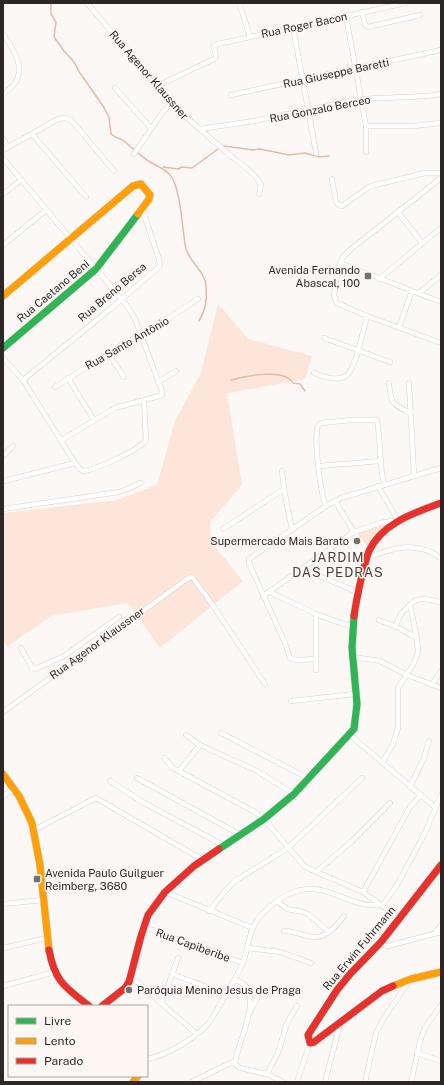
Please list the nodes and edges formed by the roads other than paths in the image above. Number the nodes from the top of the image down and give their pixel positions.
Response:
1 (87, 3) edge
2 (239, 3) edge
3 (406, 3) edge
4 (362, 12) junction
5 (420, 15) dead end
6 (346, 16) junction
7 (293, 27) junction
8 (3, 34) edge
9 (250, 36) junction
10 (441, 50) edge
11 (355, 69) junction
12 (303, 80) junction
13 (157, 86) junction
14 (115, 88) dead end
15 (3, 94) edge
16 (441, 94) edge
17 (232, 95) dead end
18 (361, 99) junction
19 (172, 103) junction
20 (308, 110) junction
21 (441, 123) edge
22 (366, 126) junction
23 (152, 128) junction
24 (200, 129) junction
25 (32, 134) junction
26 (3, 139) edge
27 (5, 149) edge
28 (135, 152) dead end
29 (366, 152) dead end
30 (316, 153) dead end
31 (3, 158) edge
32 (114, 171) dead end
33 (441, 173) edge
34 (441, 178) edge
35 (332, 179) dead end
36 (21, 180) junction
37 (3, 194) edge
38 (259, 194) dead end
39 (86, 197) dead end
40 (142, 209) junction
41 (46, 210) junction
42 (398, 212) junction
43 (441, 228) edge
44 (71, 240) junction
45 (422, 242) junction
46 (3, 245) edge
47 (340, 264) junction
48 (96, 269) junction
49 (441, 275) edge
50 (380, 279) junction
51 (412, 291) junction
52 (419, 293) junction
53 (3, 296) edge
54 (122, 299) junction
55 (198, 299) dead end
56 (441, 302) edge
57 (367, 316) junction
58 (399, 327) junction
59 (141, 334) junction
60 (324, 338) dead end
61 (441, 343) edge
62 (3, 348) edge
63 (358, 351) junction
64 (108, 353) junction
65 (3, 358) edge
66 (390, 362) dead end
67 (176, 371) dead end
68 (314, 373) dead end
69 (124, 377) dead end
70 (68, 378) junction
71 (23, 380) junction
72 (158, 382) junction
73 (389, 383) dead end
74 (409, 383) dead end
75 (55, 386) dead end
76 (144, 401) junction
77 (410, 413) junction
78 (94, 420) junction
79 (62, 440) junction
80 (13, 446) dead end
81 (3, 456) edge
82 (381, 461) junction
83 (75, 463) junction
84 (319, 466) junction
85 (441, 468) edge
86 (282, 471) dead end
87 (414, 475) junction
88 (4, 480) edge
89 (140, 483) dead end
90 (381, 485) junction
91 (284, 489) junction
92 (335, 501) junction
93 (441, 503) edge
94 (326, 506) junction
95 (3, 508) edge
96 (399, 519) junction
97 (223, 529) dead end
98 (292, 530) junction
99 (354, 532) junction
100 (440, 556) edge
101 (366, 558) junction
102 (303, 569) junction
103 (270, 592) junction
104 (357, 592) junction
105 (263, 596) junction
106 (441, 602) edge
107 (410, 605) junction
108 (316, 614) junction
109 (119, 616) dead end
110 (379, 620) dead end
111 (352, 626) junction
112 (395, 627) junction
113 (417, 638) junction
114 (21, 648) dead end
115 (65, 656) junction
116 (352, 657) junction
117 (316, 659) junction
118 (70, 663) junction
119 (316, 670) dead end
120 (441, 671) edge
121 (407, 675) junction
122 (265, 684) dead end
123 (432, 685) junction
124 (441, 688) edge
125 (355, 694) junction
126 (291, 701) dead end
127 (3, 712) edge
128 (221, 733) dead end
129 (186, 735) dead end
130 (350, 735) junction
131 (429, 741) dead end
132 (200, 745) junction
133 (164, 758) dead end
134 (382, 763) junction
135 (179, 771) junction
136 (3, 774) edge
137 (137, 778) dead end
138 (308, 778) junction
139 (362, 778) dead end
140 (110, 781) dead end
141 (410, 787) junction
142 (15, 789) junction
143 (294, 794) junction
144 (441, 795) edge
145 (3, 796) edge
146 (421, 796) junction
147 (390, 802) dead end
148 (436, 808) junction
149 (264, 819) junction
150 (34, 830) junction
151 (241, 835) junction
152 (225, 846) junction
153 (288, 848) junction
154 (203, 860) junction
155 (441, 864) edge
156 (317, 871) junction
157 (165, 892) junction
158 (363, 892) junction
159 (43, 900) junction
160 (277, 901) junction
161 (3, 904) edge
162 (381, 906) junction
163 (210, 911) junction
164 (344, 916) dead end
165 (399, 918) junction
166 (441, 925) edge
167 (144, 927) junction
168 (253, 928) junction
169 (284, 931) dead end
170 (328, 932) junction
171 (441, 932) edge
172 (435, 934) junction
173 (47, 938) junction
174 (381, 942) junction
175 (3, 948) edge
176 (248, 948) junction
177 (178, 958) dead end
178 (243, 963) junction
179 (311, 963) dead end
180 (55, 972) junction
181 (441, 972) edge
182 (172, 974) junction
183 (131, 977) junction
184 (411, 979) junction
185 (235, 980) junction
186 (3, 986) edge
187 (261, 991) dead end
188 (226, 994) junction
189 (162, 1002) junction
190 (88, 1005) edge
191 (103, 1005) edge
192 (297, 1006) dead end
193 (441, 1006) edge
194 (249, 1014) junction
195 (340, 1022) junction
196 (197, 1034) junction
197 (310, 1044) junction
198 (417, 1054) junction
199 (148, 1059) edge
200 (440, 1060) edge
201 (235, 1061) junction
202 (267, 1074) junction
203 (193, 1081) dead end
204 (282, 1082) edge
205 (297, 1082) edge
206 (325, 1082) edge
207 (365, 1082) edge
208 (411, 1082) edge

1 - 13 street, Rua Agenor Klaussner
2 - 9 street
3 - 4 street, Rua Roger Bacon
4 - 5 street
4 - 6 street, Rua Roger Bacon
6 - 7 street, Rua Roger Bacon
6 - 11 street
7 - 9 street, Rua Roger Bacon
7 - 12 street
8 - 15 street
9 - 13 street, Rua Roger Bacon
10 - 11 street, Rua Giuseppe Baretti
11 - 12 street, Rua Giuseppe Baretti
11 - 18 street
12 - 17 street, Rua Giuseppe Baretti
12 - 20 street
13 - 19 street, Rua Agenor Klaussner
14 - 23 street
16 - 18 street, Rua Gonzalo Berceo
18 - 20 street, Rua Gonzalo Berceo
18 - 22 street
19 - 23 street
19 - 24 street, Rua Agenor Klaussner
20 - 24 street, Rua Gonzalo Berceo
20 - 30 street
21 - 22 street
22 - 29 street
23 - 28 street
24 - 38 street, Rua Agenor Klaussner
25 - 27 street
25 - 32 street
25 - 39 street
26 - 27 street
31 - 36 street
33 - 35 street
34 - 42 street
36 - 37 street
36 - 41 street
40 - 44 main road
40 - 48 main road, Rua Caetano Beni
40 - 54 street, Rua Breno Bersa
41 - 44 street
41 - 46 street
42 - 45 street
42 - 47 street
43 - 45 street
44 - 48 street
44 - 53 main road
45 - 50 street
47 - 50 street
47 - 57 street
48 - 54 street
48 - 62 main road, Rua Caetano Beni
49 - 52 street
50 - 51 street
51 - 52 street
51 - 58 street
52 - 56 street
54 - 59 street
54 - 71 street, Rua Breno Bersa
55 - 59 street, Rua Santo Antônio
57 - 58 street
57 - 63 street
58 - 61 street
59 - 64 street, Rua Santo Antônio
59 - 72 street
60 - 63 street
63 - 66 street
63 - 68 street
64 - 69 street
64 - 70 street, Rua Santo Antônio
65 - 71 street
67 - 72 street
70 - 75 street, Rua Santo Antônio
70 - 78 street
71 - 79 street
72 - 76 street
73 - 77 street
74 - 77 street
76 - 78 street
76 - 83 street
77 - 87 street
78 - 79 street
79 - 83 street
80 - 81 street
82 - 84 street
82 - 84 street
82 - 90 street
83 - 88 street
84 - 94 street
85 - 87 street
86 - 91 street
87 - 90 street
89 - 95 street
90 - 92 street
90 - 96 street
91 - 97 street
91 - 98 street
92 - 94 street
92 - 99 street
93 - 96 main road
94 - 98 street
96 - 99 street
96 - 101 main road
98 - 105 street
99 - 102 street
100 - 101 street
101 - 104 main road
102 - 103 street
102 - 104 street
103 - 105 street
103 - 108 street
104 - 111 main road
105 - 117 street
106 - 107 street
107 - 112 street
107 - 113 street
108 - 111 street
108 - 117 street
109 - 115 street
110 - 112 street
111 - 116 main road
112 - 113 street
113 - 121 street
114 - 115 street
115 - 118 street
116 - 121 street
116 - 125 main road
117 - 119 street
118 - 122 street, Rua Agenor Klaussner
118 - 127 street, Rua Agenor Klaussner
120 - 123 street
121 - 123 street
121 - 134 street
123 - 124 street
125 - 126 street
125 - 130 main road
128 - 138 street
129 - 132 street
130 - 134 street
130 - 138 main road
131 - 141 street
132 - 135 street
132 - 143 street
133 - 135 street
134 - 141 street
135 - 149 street
136 - 142 main road
137 - 151 street
138 - 143 main road
139 - 153 street
140 - 152 street
141 - 146 street
142 - 145 street
142 - 150 main road
143 - 149 main road
144 - 148 street
146 - 148 street
146 - 158 street
147 - 156 street
148 - 162 street
149 - 151 main road
149 - 153 street
150 - 154 street
150 - 159 main road
151 - 152 main road
152 - 154 main road
153 - 156 street
153 - 163 street
154 - 157 main road
155 - 165 main road, Rua Erwin Fuhrmann
156 - 158 street
157 - 163 street
157 - 167 main road
158 - 162 street
159 - 161 street
159 - 173 main road
160 - 162 street
160 - 168 street
160 - 170 street
162 - 165 street
163 - 168 street
164 - 170 street
165 - 174 main road, Rua Erwin Fuhrmann
166 - 172 street
167 - 178 street, Rua Capiberibe
167 - 183 main road
168 - 176 street
169 - 170 street
171 - 172 street
172 - 174 street
173 - 175 street
173 - 180 main road
174 - 197 main road, Rua Erwin Fuhrmann
176 - 178 street
176 - 179 street
177 - 182 street
178 - 185 street
180 - 186 street
180 - 190 main road
181 - 184 main road
182 - 188 street
182 - 189 street
183 - 189 street
183 - 191 main road
184 - 195 main road
184 - 207 street
185 - 188 street
185 - 194 street
187 - 194 street
188 - 196 street
189 - 196 street
192 - 202 street
193 - 198 street
194 - 201 street
195 - 197 main road
195 - 206 street
196 - 199 street
197 - 205 street
198 - 200 street
198 - 208 street
201 - 202 street
201 - 203 street
202 - 204 street

